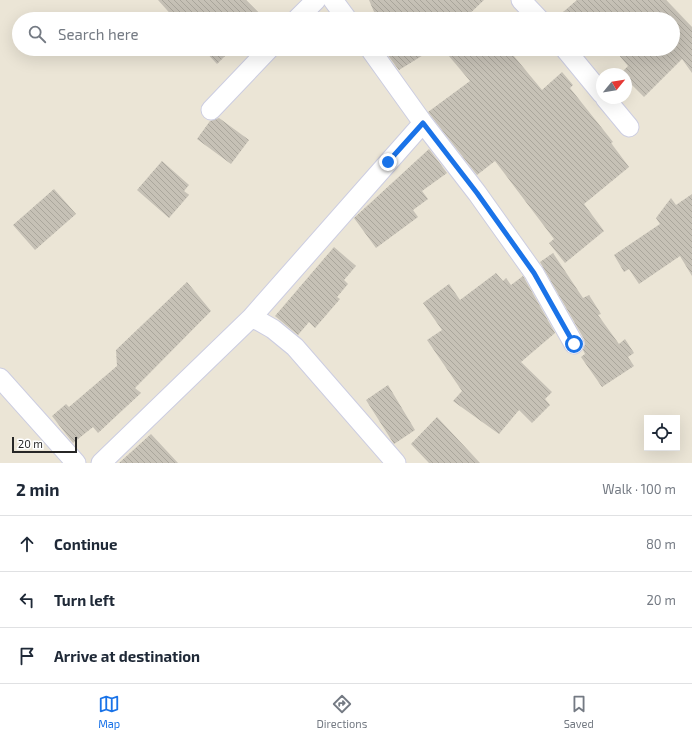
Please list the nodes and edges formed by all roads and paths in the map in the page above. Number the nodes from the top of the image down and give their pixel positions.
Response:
1 (316, 0) edge
2 (333, 0) edge
3 (521, 0) edge
4 (305, 12) edge
5 (342, 12) edge
6 (532, 12) edge
7 (262, 56) edge
8 (375, 56) edge
9 (572, 56) edge
10 (596, 86) edge
11 (611, 104) edge
12 (211, 110) dead end
13 (423, 123) junction
14 (629, 127) dead end
15 (252, 318) junction
16 (574, 344) dead end
17 (0, 378) edge
18 (76, 463) edge
19 (100, 463) edge
20 (396, 463) edge

1 - 4 street
2 - 5 street
3 - 6 street
7 - 12 street
8 - 13 street
9 - 10 street
11 - 14 street
13 - 15 street
13 - 16 street
15 - 19 street
15 - 20 street
17 - 18 street

